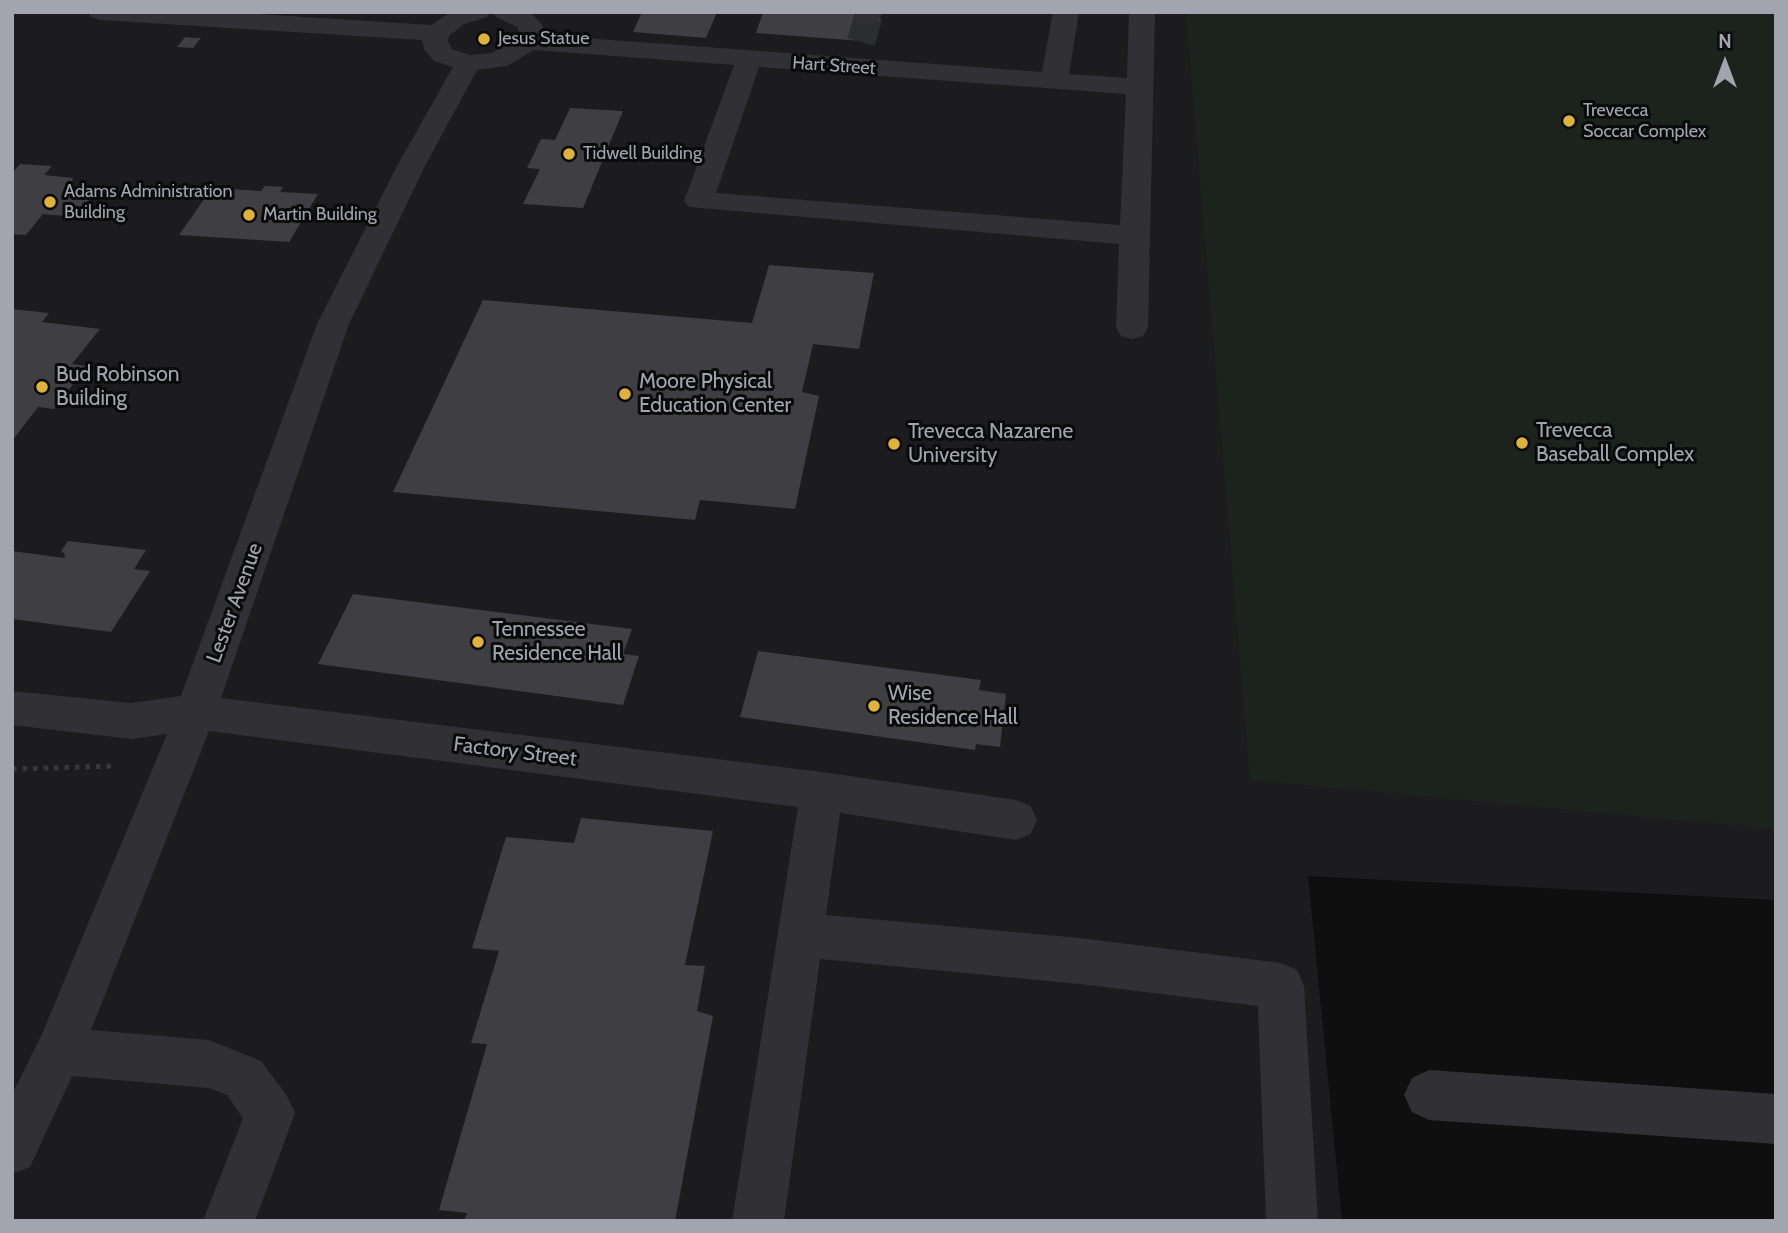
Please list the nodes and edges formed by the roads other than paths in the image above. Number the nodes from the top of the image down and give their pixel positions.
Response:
1 (100, 12) edge
2 (478, 12) edge
3 (505, 12) edge
4 (1066, 12) edge
5 (1142, 12) edge
6 (437, 33) junction
7 (863, 35) edge
8 (528, 42) junction
9 (749, 59) junction
10 (468, 63) junction
11 (1054, 82) junction
12 (1140, 87) junction
13 (1135, 236) junction
14 (1132, 328) dead end
15 (12, 708) edge
16 (196, 712) junction
17 (822, 790) junction
18 (1016, 820) dead end
19 (801, 935) junction
20 (59, 1051) junction
21 (1429, 1095) dead end
22 (1776, 1119) edge
23 (12, 1149) edge
24 (229, 1221) edge
25 (758, 1221) edge
26 (1292, 1221) edge

1 - 6 street
2 - 6 street
3 - 8 street
4 - 11 street
5 - 12 street
6 - 10 street
7 - 9 street, Hart Street
7 - 11 street, Hart Street
8 - 9 street, Hart Street
8 - 10 street
9 - 13 street
10 - 16 street, Lester Avenue
11 - 12 street, Hart Street
12 - 13 street
13 - 14 street
15 - 16 street, Factory Street
16 - 17 street, Factory Street
16 - 20 street, Lester Avenue
17 - 18 street, Factory Street
17 - 19 street
19 - 25 street
19 - 26 street
20 - 23 street, Lester Avenue
20 - 24 street
21 - 22 street

